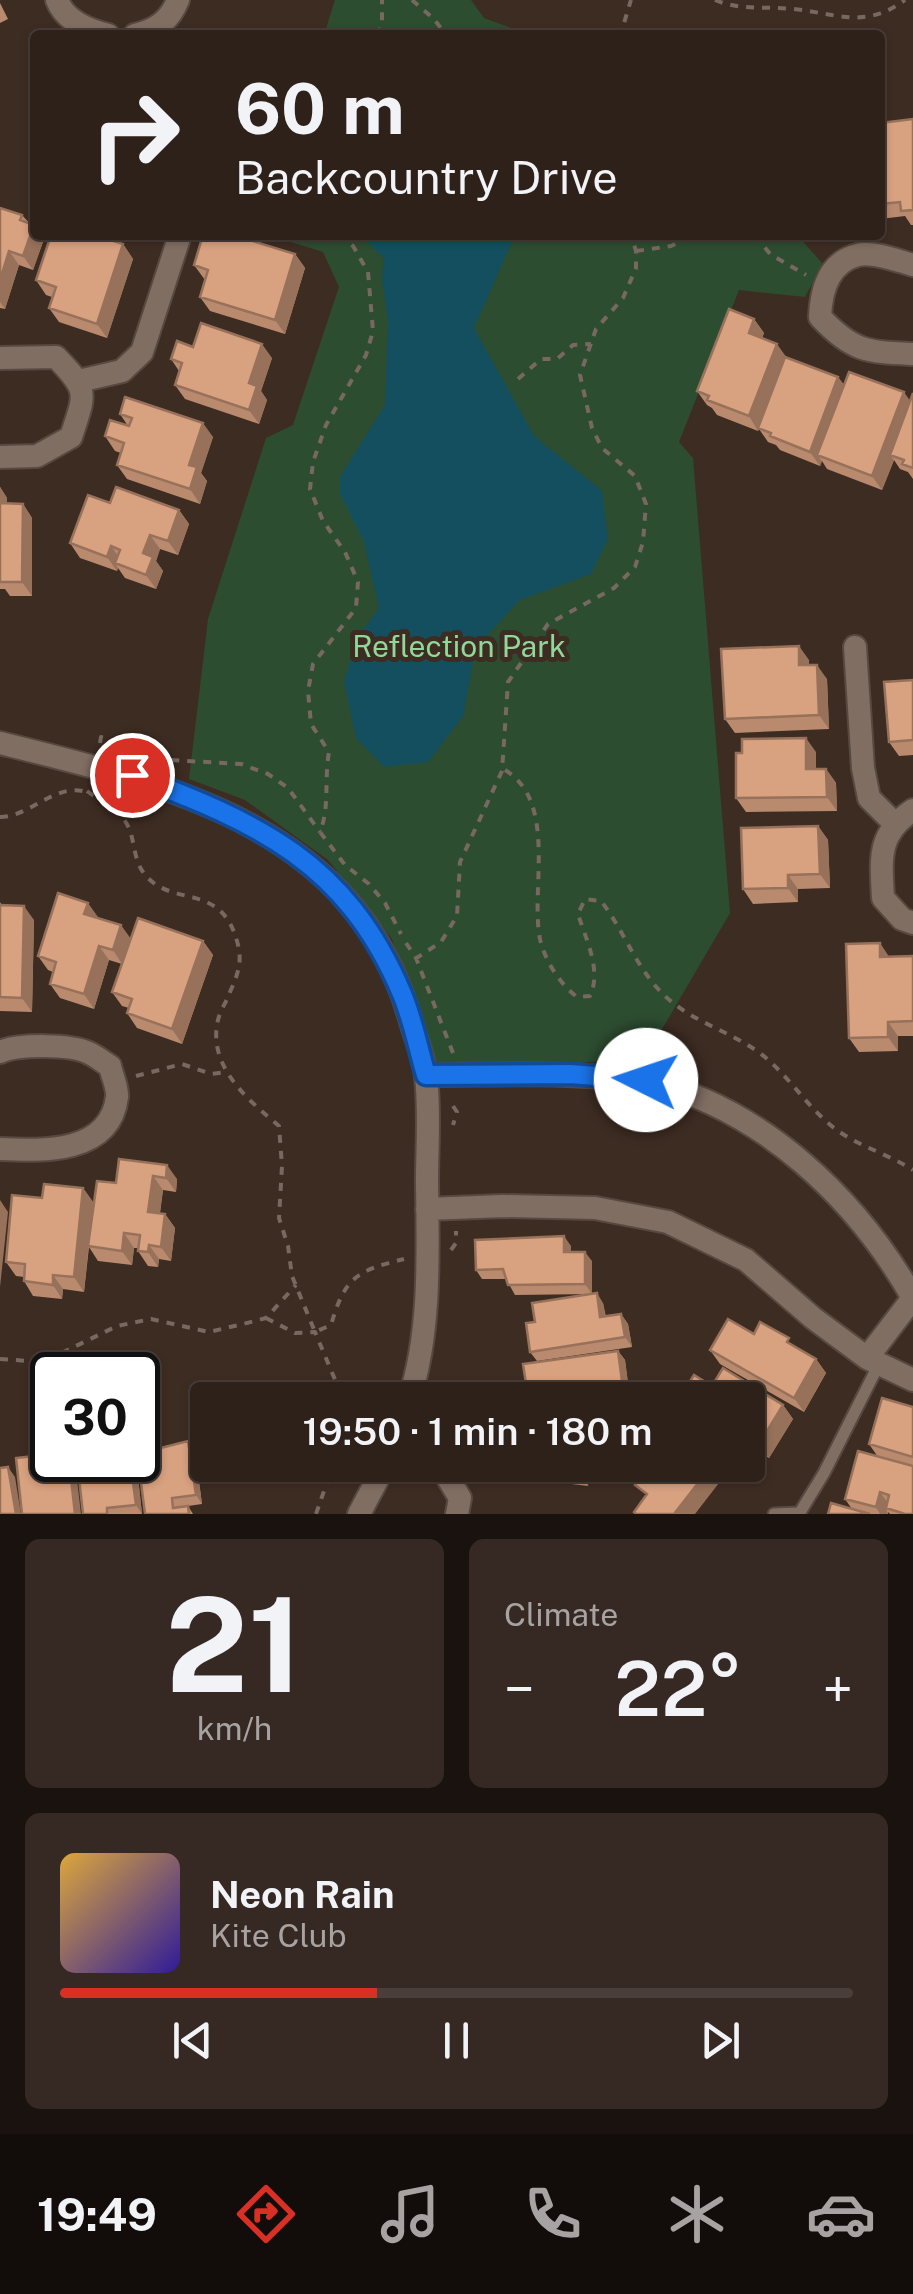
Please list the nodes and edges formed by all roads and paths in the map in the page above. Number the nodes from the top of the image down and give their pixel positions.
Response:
1 (57, 0) edge
2 (178, 0) edge
3 (382, 0) edge
4 (412, 0) edge
5 (631, 0) edge
6 (716, 0) edge
7 (906, 0) edge
8 (88, 30) edge
9 (150, 30) edge
10 (380, 30) edge
11 (442, 30) edge
12 (618, 30) edge
13 (178, 240) edge
14 (345, 240) edge
15 (633, 240) edge
16 (684, 240) edge
17 (759, 240) edge
18 (636, 250) junction
19 (913, 264) edge
20 (825, 284) junction
21 (590, 344) junction
22 (913, 354) edge
23 (0, 358) edge
24 (518, 379) dead end
25 (79, 381) junction
26 (0, 457) edge
27 (855, 647) dead end
28 (0, 743) edge
29 (94, 766) junction
30 (502, 771) junction
31 (86, 792) junction
32 (904, 816) edge
33 (0, 817) edge
34 (320, 832) junction
35 (913, 922) edge
36 (416, 958) junction
37 (393, 974) junction
38 (0, 1052) edge
39 (228, 1072) junction
40 (426, 1075) junction
41 (453, 1075) junction
42 (114, 1081) junction
43 (450, 1134) dead end
44 (0, 1149) edge
45 (913, 1170) edge
46 (452, 1208) junction
47 (427, 1209) junction
48 (426, 1257) junction
49 (296, 1285) junction
50 (913, 1298) edge
51 (266, 1318) junction
52 (315, 1332) junction
53 (0, 1358) edge
54 (873, 1361) junction
55 (913, 1380) edge
56 (336, 1382) edge
57 (415, 1382) edge
58 (327, 1482) edge
59 (376, 1482) edge
60 (450, 1482) edge
61 (316, 1514) edge
62 (358, 1514) edge
63 (456, 1514) edge
64 (774, 1514) edge
65 (799, 1514) edge

1 - 8 street
2 - 9 street
3 - 10 path
4 - 11 path
5 - 12 path
6 - 7 path
13 - 25 street
14 - 34 path
15 - 18 path
16 - 18 path
17 - 20 path
18 - 21 path
19 - 20 street
20 - 22 street
21 - 24 path
21 - 30 path
23 - 25 street
25 - 26 street
27 - 32 street
28 - 29 street
29 - 31 path
29 - 34 path
29 - 37 street
30 - 36 path
30 - 45 path
31 - 33 path
31 - 39 path
32 - 35 street
34 - 36 path
36 - 37 path
36 - 41 path
37 - 40 street
38 - 42 street
39 - 42 path
39 - 49 path
40 - 41 street
40 - 47 street
41 - 43 path
41 - 50 street
42 - 44 street
46 - 47 street
46 - 48 path
46 - 54 street
47 - 48 street
48 - 52 path
48 - 57 street
49 - 51 path
49 - 52 path
50 - 54 street
51 - 52 path
51 - 53 path
52 - 56 path
54 - 55 street
54 - 65 lane
58 - 61 path
59 - 62 street
60 - 63 street
64 - 65 lane

